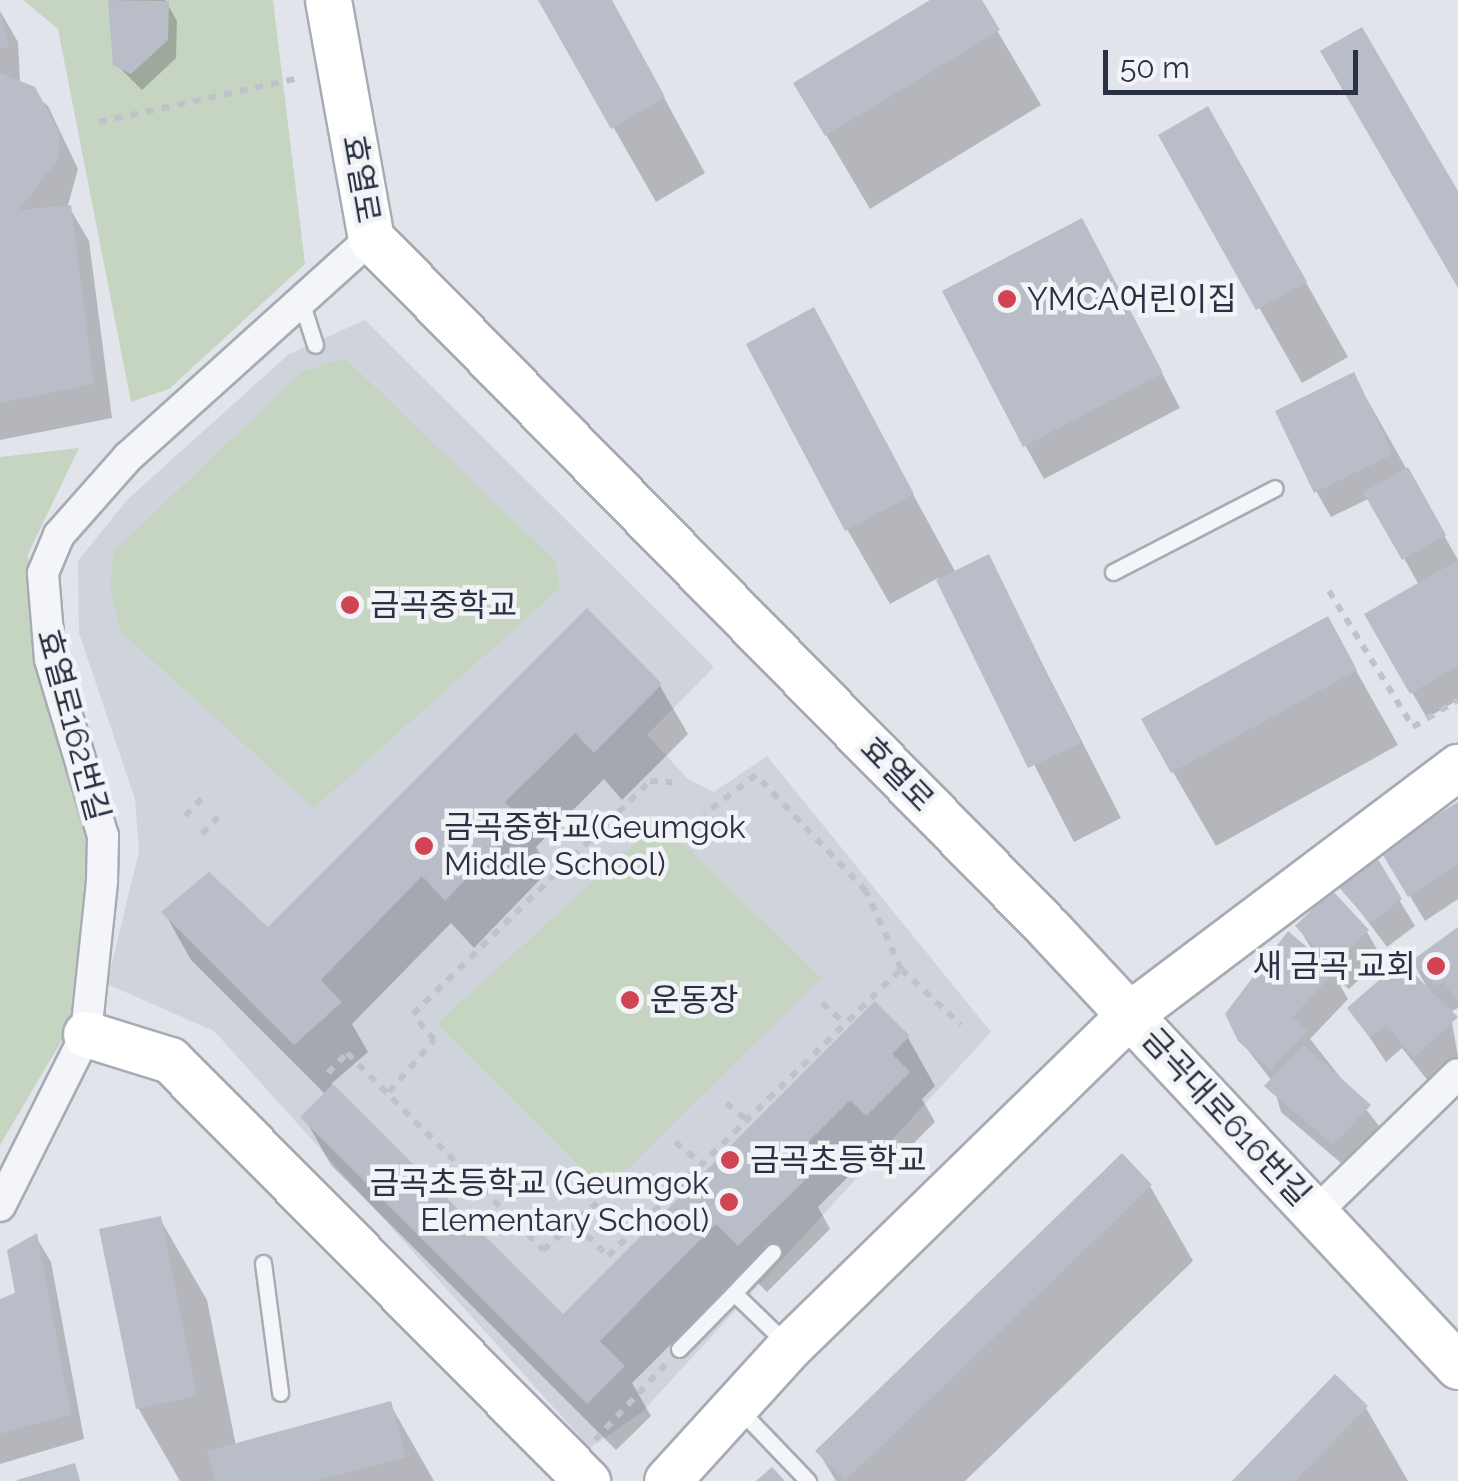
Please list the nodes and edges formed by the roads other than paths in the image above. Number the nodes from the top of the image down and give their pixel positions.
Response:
1 (328, 0) edge
2 (371, 238) junction
3 (301, 302) junction
4 (315, 345) dead end
5 (1275, 488) dead end
6 (1113, 572) dead end
7 (1458, 767) edge
8 (1130, 1014) junction
9 (86, 1034) junction
10 (1458, 1074) edge
11 (0, 1206) edge
12 (1315, 1213) junction
13 (773, 1252) dead end
14 (263, 1262) dead end
15 (734, 1292) junction
16 (790, 1346) junction
17 (679, 1349) dead end
18 (1458, 1366) edge
19 (280, 1393) dead end
20 (736, 1406) junction
21 (588, 1464) edge
22 (667, 1481) edge
23 (808, 1481) edge

1 - 2 main road, 효열로
2 - 3 street, 효열로162번길
2 - 8 main road, 효열로
3 - 4 lane
3 - 9 street, 효열로162번길
5 - 6 lane
7 - 8 main road, 금곡대로616번길
8 - 12 main road, 금곡대로616번길
8 - 16 main road
9 - 11 street, 효열로162번길
9 - 21 main road
10 - 12 street, 금곡대로616번길
12 - 18 main road, 금곡대로616번길
13 - 15 lane
14 - 19 lane
15 - 16 lane
15 - 17 lane
16 - 20 main road
20 - 22 main road
20 - 23 lane

